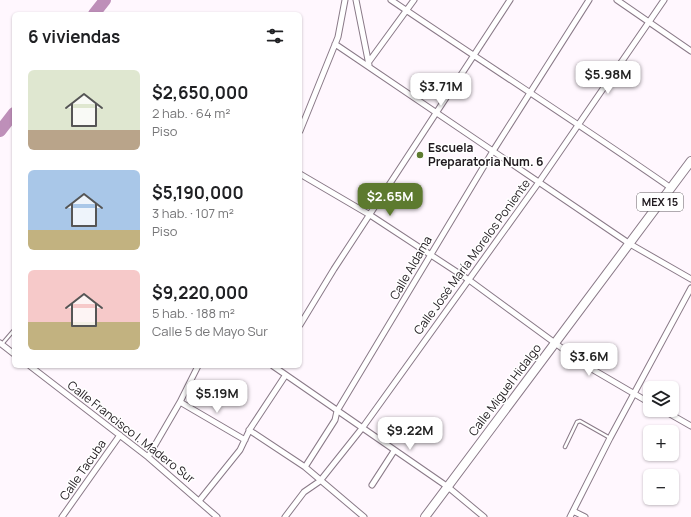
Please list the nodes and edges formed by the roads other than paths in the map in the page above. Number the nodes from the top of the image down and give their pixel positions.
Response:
1 (346, 0) edge
2 (356, 0) edge
3 (391, 0) edge
4 (414, 0) edge
5 (510, 0) edge
6 (589, 0) edge
7 (617, 0) edge
8 (664, 0) edge
9 (407, 11) junction
10 (648, 23) junction
11 (335, 44) junction
12 (691, 51) edge
13 (473, 57) junction
14 (369, 65) junction
15 (531, 93) junction
16 (435, 113) junction
17 (578, 123) junction
18 (302, 126) edge
19 (493, 151) junction
20 (691, 161) edge
21 (302, 175) edge
22 (539, 182) junction
23 (671, 188) junction
24 (370, 215) junction
25 (630, 244) junction
26 (430, 254) junction
27 (691, 279) edge
28 (468, 280) junction
29 (691, 288) edge
30 (302, 322) edge
31 (12, 332) edge
32 (556, 342) junction
33 (1, 344) edge
34 (12, 352) edge
35 (35, 368) edge
36 (197, 368) edge
37 (276, 368) edge
38 (285, 376) junction
39 (634, 394) junction
40 (643, 399) edge
41 (180, 402) junction
42 (338, 411) junction
43 (675, 417) edge
44 (691, 426) edge
45 (363, 427) junction
46 (249, 430) junction
47 (120, 435) junction
48 (610, 438) junction
49 (245, 440) junction
50 (565, 447) dead end
51 (394, 451) junction
52 (148, 457) junction
53 (305, 467) junction
54 (320, 481) junction
55 (372, 485) dead end
56 (448, 487) junction
57 (199, 500) junction
58 (573, 511) junction
59 (62, 517) edge
60 (217, 517) edge
61 (285, 517) edge
62 (364, 517) edge
63 (425, 517) edge
64 (484, 517) edge
65 (570, 517) edge
66 (585, 517) edge

1 - 11 street
2 - 14 street
3 - 9 street
4 - 9 street
5 - 13 street
6 - 15 street, Calle Aldama
7 - 10 street
8 - 10 street, Calle José María Morelos Poniente
9 - 13 street
9 - 14 street
10 - 12 street
10 - 17 street, Calle José María Morelos Poniente
11 - 14 street
11 - 18 street
13 - 15 street
13 - 16 street
14 - 16 street
15 - 17 street
15 - 19 street, Calle Aldama
16 - 19 street
16 - 24 street
17 - 22 street, Calle José María Morelos Poniente
17 - 23 street
19 - 22 street
19 - 26 street, Calle Aldama
20 - 23 main road, Calle Miguel Hidalgo / MEX 15
21 - 24 street
22 - 25 street
22 - 28 street, Calle José María Morelos Poniente
23 - 25 main road, Calle Miguel Hidalgo / MEX 15
24 - 26 street
24 - 30 street
25 - 27 street
25 - 32 main road, Calle Miguel Hidalgo / MEX 15
26 - 28 street
26 - 42 street, Calle Aldama
28 - 32 street
28 - 45 street, Calle José María Morelos Poniente
29 - 39 street
31 - 33 lane
32 - 39 street
32 - 56 main road, Calle Miguel Hidalgo / MEX 15
33 - 34 street
35 - 47 street, Calle Francisco I. Madero Sur
36 - 41 street
37 - 38 street
38 - 42 street
38 - 46 street
39 - 40 street
39 - 48 street
41 - 49 street
41 - 52 street
42 - 45 street
42 - 53 street, Calle Aldama
43 - 44 street
45 - 51 street
45 - 54 street, Calle José María Morelos Poniente
46 - 49 street
46 - 53 street
47 - 52 street, Calle Francisco I. Madero Sur
47 - 59 street, Calle Tacuba
48 - 50 lane
48 - 58 street
49 - 57 street
51 - 55 street
51 - 56 street
52 - 57 street, Calle Francisco I. Madero Sur
53 - 54 street
54 - 61 street, Calle José María Morelos Poniente
54 - 62 street
56 - 63 main road, Calle Miguel Hidalgo / MEX 15
56 - 64 street
57 - 60 street, Calle Francisco I. Madero Sur
58 - 65 street
58 - 66 street

